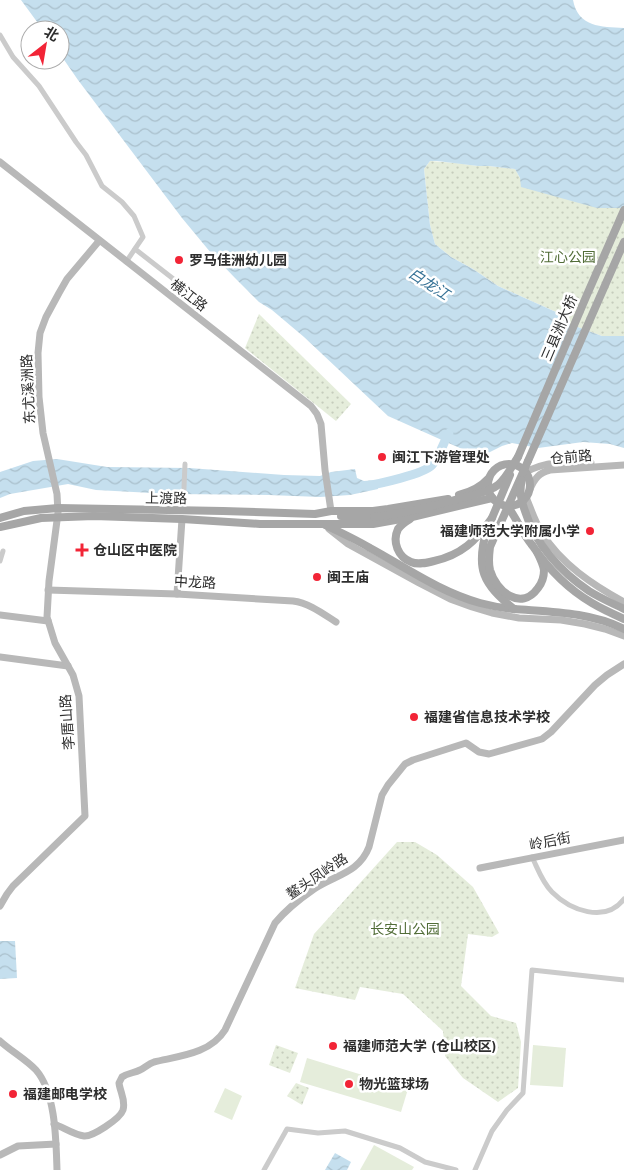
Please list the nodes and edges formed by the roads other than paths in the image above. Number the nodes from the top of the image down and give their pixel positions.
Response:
1 (0, 35) edge
2 (0, 162) edge
3 (624, 210) edge
4 (99, 240) junction
5 (624, 242) edge
6 (135, 249) junction
7 (126, 262) junction
8 (185, 288) dead end
9 (518, 457) junction
10 (528, 461) junction
11 (624, 462) edge
12 (185, 464) dead end
13 (624, 466) edge
14 (526, 472) junction
15 (488, 479) junction
16 (530, 489) junction
17 (526, 497) junction
18 (492, 498) junction
19 (511, 506) junction
20 (58, 508) junction
21 (331, 508) junction
22 (183, 511) junction
23 (316, 514) junction
24 (58, 517) junction
25 (412, 517) junction
26 (0, 518) edge
27 (492, 518) junction
28 (182, 520) junction
29 (323, 524) junction
30 (0, 527) edge
31 (533, 544) junction
32 (3, 551) dead end
33 (537, 552) junction
34 (0, 562) edge
35 (48, 590) junction
36 (177, 594) junction
37 (613, 596) junction
38 (624, 602) edge
39 (514, 609) junction
40 (624, 609) edge
41 (0, 615) edge
42 (624, 615) edge
43 (624, 619) edge
44 (48, 621) junction
45 (336, 622) dead end
46 (598, 627) junction
47 (624, 628) edge
48 (624, 636) edge
49 (0, 657) edge
50 (624, 664) edge
51 (68, 666) junction
52 (624, 840) edge
53 (532, 857) junction
54 (480, 868) dead end
55 (624, 899) edge
56 (0, 906) edge
57 (624, 980) edge
58 (0, 1041) edge
59 (54, 1124) junction
60 (56, 1144) junction
61 (0, 1155) edge
62 (57, 1170) edge
63 (264, 1170) edge
64 (456, 1170) edge
65 (475, 1170) edge

1 - 6 street
2 - 4 street, 横江路
3 - 9 main road, 三县洲大桥
4 - 7 street, 横江路
4 - 20 street, 东尤溪洲路
5 - 10 main road, 三县洲大桥
6 - 7 street
6 - 8 street
7 - 21 street, 横江路
9 - 23 main road, bridge
9 - 27 main road, bridge
10 - 33 main road, bridge
10 - 40 main road, bridge
11 - 14 street, 仓前路
12 - 22 street
13 - 16 street, 仓前路
14 - 15 main road
14 - 16 main road
15 - 18 main road
15 - 21 main road, 上渡路
16 - 17 main road
17 - 19 main road
17 - 37 street
18 - 19 main road
18 - 25 main road, 上渡路
19 - 31 main road
20 - 22 main road, 上渡路
20 - 24 street, 李厝山路
20 - 26 main road, 上渡路
21 - 23 main road, 上渡路
22 - 23 main road, 上渡路
24 - 28 main road, 上渡路
24 - 30 main road, 上渡路
24 - 35 street, 李厝山路
25 - 27 main road
25 - 29 main road, 上渡路
27 - 39 main road
28 - 29 main road, 上渡路
28 - 36 street
29 - 39 main road
29 - 46 street
31 - 33 main road, bridge
31 - 42 main road, bridge
32 - 34 street
33 - 43 main road, bridge
35 - 36 street, 中龙路
35 - 44 street, 李厝山路
36 - 45 street, 中龙路
37 - 38 street
37 - 46 street
39 - 47 main road, bridge
41 - 44 street
44 - 51 street, 李厝山路
46 - 48 street
49 - 51 street
50 - 59 street, 鳌头凤岭路
51 - 56 street, 李厝山路
52 - 53 street, 岭后街
53 - 54 street, 岭后街
53 - 55 street
57 - 65 street
58 - 59 street
59 - 60 street
60 - 61 street
60 - 62 street
63 - 64 street

